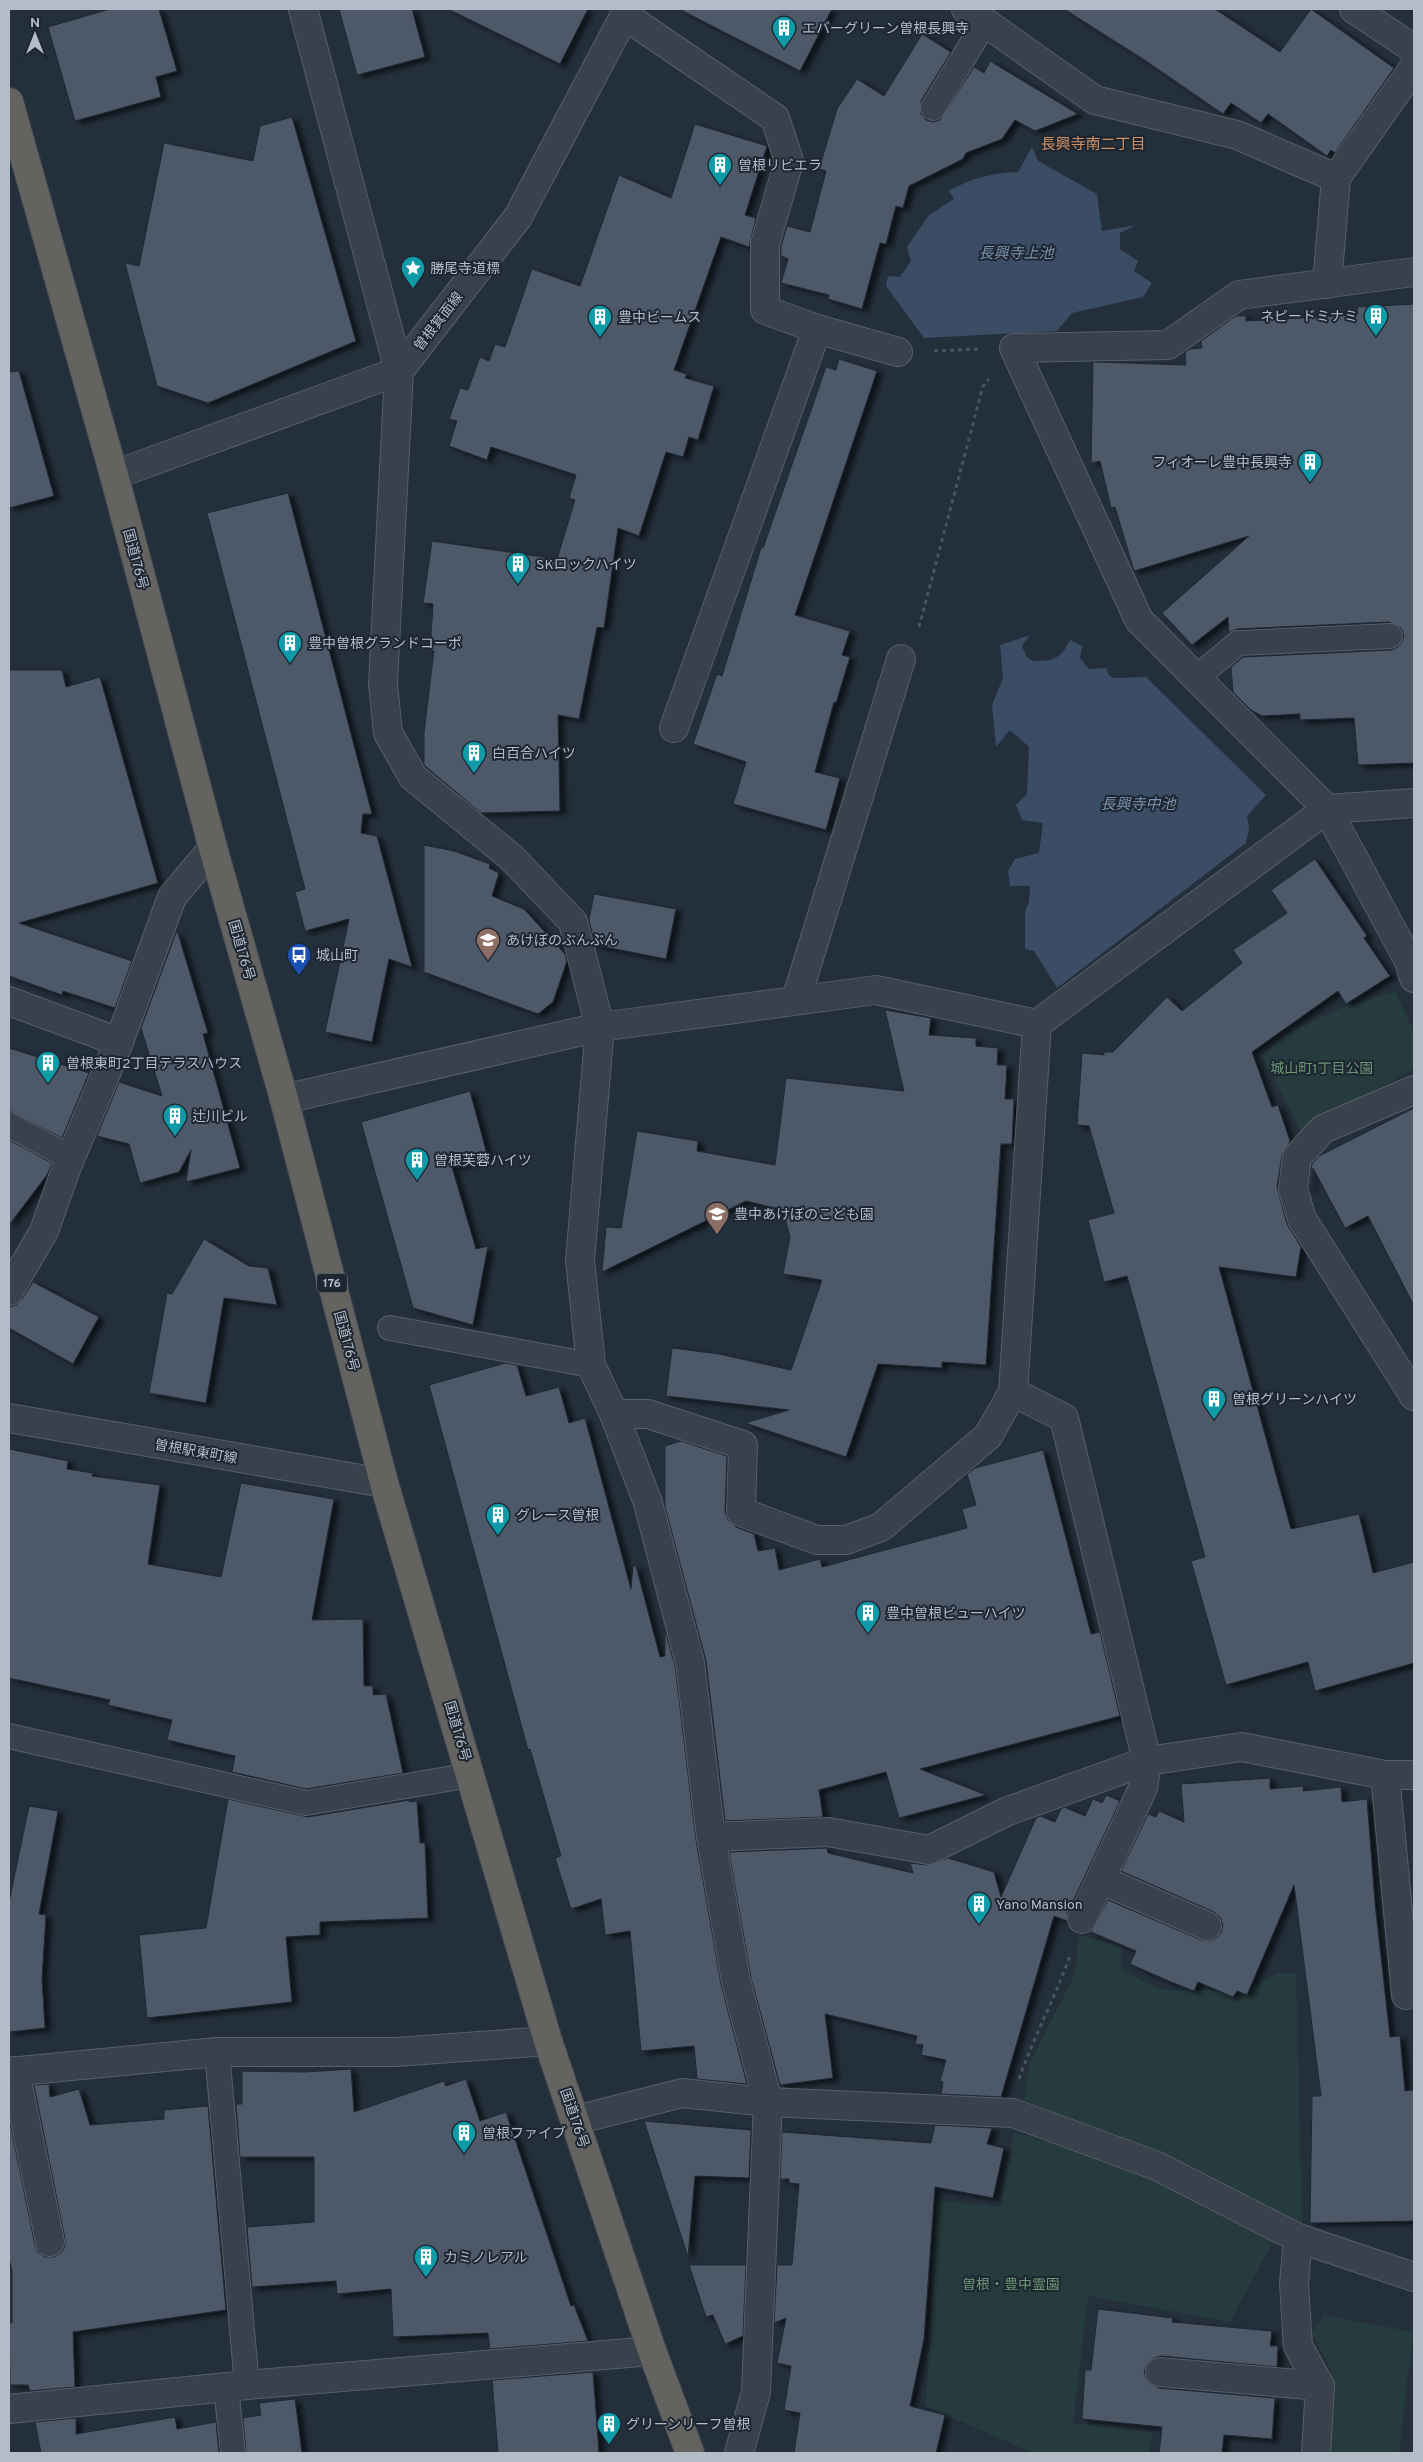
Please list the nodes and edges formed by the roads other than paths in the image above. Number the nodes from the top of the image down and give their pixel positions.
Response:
1 (303, 9) edge
2 (626, 12) edge
3 (1365, 12) edge
4 (975, 15) edge
5 (1414, 49) edge
6 (1414, 67) edge
7 (9, 102) edge
8 (933, 108) dead end
9 (1336, 178) junction
10 (1414, 272) edge
11 (1327, 284) junction
12 (817, 329) junction
13 (898, 352) road end
14 (399, 371) junction
15 (114, 475) junction
16 (1390, 636) dead end
17 (901, 659) road end
18 (1196, 678) junction
19 (674, 728) dead end
20 (1414, 803) edge
21 (1327, 809) junction
22 (212, 848) junction
23 (1414, 978) edge
24 (796, 1000) junction
25 (9, 1001) edge
26 (1037, 1024) junction
27 (600, 1027) junction
28 (119, 1042) junction
29 (1414, 1090) edge
30 (284, 1099) junction
31 (9, 1125) edge
32 (71, 1158) junction
33 (9, 1291) edge
34 (390, 1328) dead end
35 (591, 1365) junction
36 (1012, 1392) junction
37 (1414, 1396) edge
38 (614, 1414) junction
39 (9, 1418) edge
40 (384, 1483) junction
41 (9, 1736) edge
42 (1147, 1761) junction
43 (471, 1775) junction
44 (1385, 1775) junction
45 (1414, 1776) edge
46 (711, 1837) junction
47 (1102, 1880) junction
48 (1082, 1919) road end
49 (1208, 1926) dead end
50 (1406, 1995) dead end
51 (548, 2041) junction
52 (217, 2052) junction
53 (12, 2072) edge
54 (768, 2102) junction
55 (576, 2120) junction
56 (1298, 2238) junction
57 (50, 2242) dead end
58 (1414, 2277) edge
59 (652, 2351) junction
60 (1160, 2372) dead end
61 (237, 2386) junction
62 (1320, 2386) junction
63 (9, 2409) edge
64 (233, 2453) edge
65 (690, 2453) edge
66 (739, 2453) edge
67 (1316, 2453) edge

1 - 14 street
2 - 12 street
2 - 14 street, 曽根箕面線
3 - 5 street
4 - 8 lane
4 - 9 street
6 - 9 street
7 - 15 highway, 国道176号 / 176
9 - 11 street
10 - 11 street
11 - 18 street
12 - 13 street
12 - 19 street
14 - 15 street
14 - 27 street
15 - 22 highway, 国道176号 / 176
16 - 18 lane
17 - 24 street
18 - 21 street
20 - 21 street
21 - 23 street
21 - 26 street
22 - 28 street
22 - 30 highway, 国道176号 / 176
24 - 26 street
24 - 27 street
25 - 28 street
26 - 36 street
27 - 30 street
27 - 35 street
28 - 32 street
29 - 37 street
30 - 40 highway, 国道176号 / 176
31 - 32 lane
32 - 33 street
34 - 35 lane
35 - 38 street
36 - 38 street
36 - 42 street
38 - 46 street
39 - 40 street, 曽根駅東町線
40 - 43 highway, 国道176号 / 176
41 - 43 lane
42 - 44 street
42 - 46 street
42 - 47 street
43 - 51 highway, 国道176号 / 176
44 - 45 street
44 - 50 street
46 - 54 street
47 - 48 street
47 - 49 street
51 - 52 street
51 - 55 highway, 国道176号 / 176
52 - 53 street
52 - 61 lane
53 - 57 street
54 - 55 street
54 - 56 street
54 - 66 street
55 - 59 highway, 国道176号 / 176
56 - 58 street
56 - 62 street
59 - 61 street
59 - 65 highway, 国道176号 / 176
60 - 62 street
61 - 63 street
61 - 64 lane
62 - 67 street

